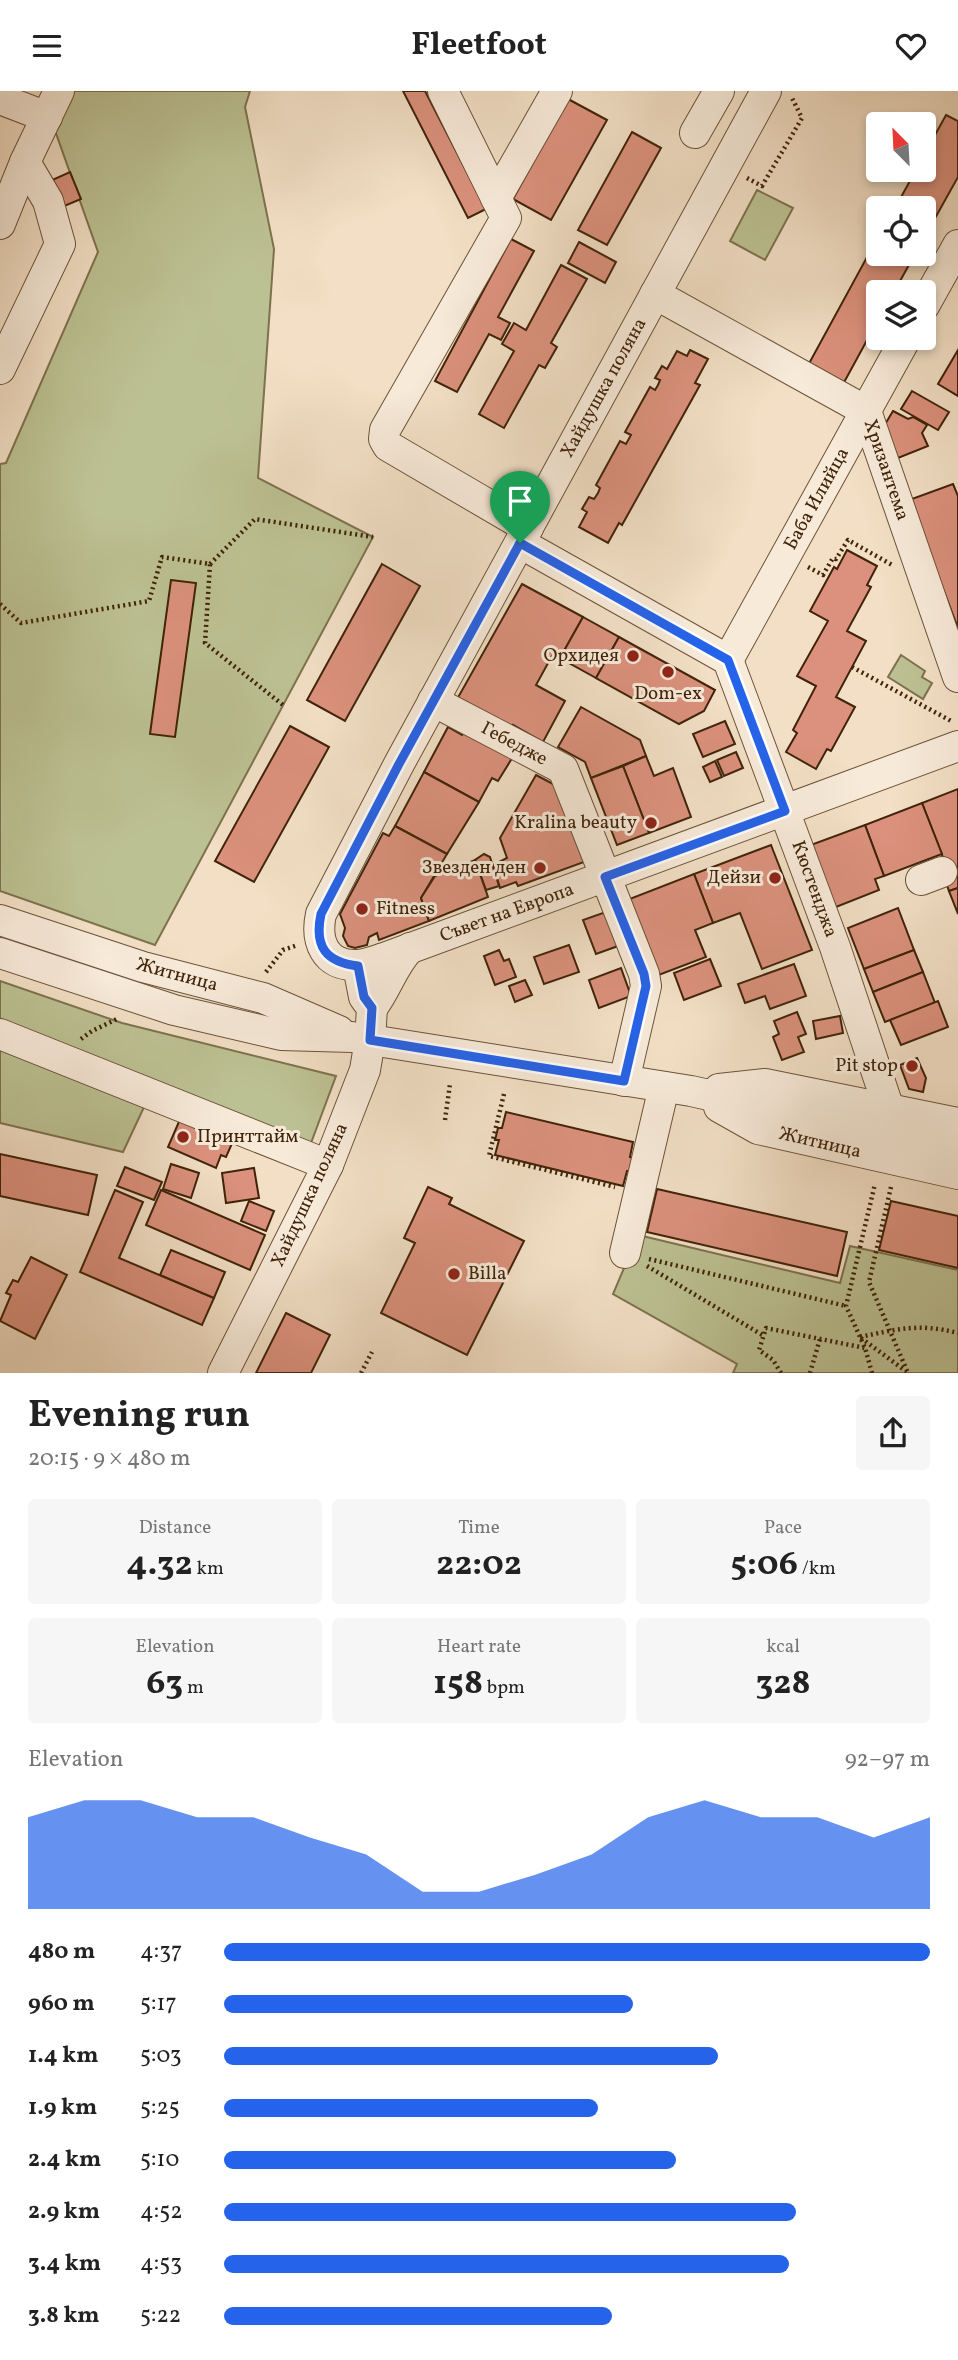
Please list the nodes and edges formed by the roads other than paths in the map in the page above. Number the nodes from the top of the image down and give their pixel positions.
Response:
1 (443, 91) edge
2 (557, 91) edge
3 (719, 91) edge
4 (778, 93) edge
5 (0, 99) edge
6 (53, 104) edge
7 (695, 133) dead end
8 (25, 162) junction
9 (496, 198) junction
10 (0, 224) edge
11 (958, 244) edge
12 (936, 284) edge
13 (655, 294) junction
14 (899, 350) edge
15 (0, 369) edge
16 (866, 411) junction
17 (524, 535) junction
18 (728, 660) junction
19 (958, 677) edge
20 (433, 701) junction
21 (958, 746) edge
22 (785, 811) junction
23 (605, 877) junction
24 (0, 920) edge
25 (410, 948) junction
26 (0, 953) edge
27 (358, 966) junction
28 (372, 1008) junction
29 (0, 1034) edge
30 (361, 1038) junction
31 (624, 1081) junction
32 (677, 1089) junction
33 (889, 1109) junction
34 (958, 1123) edge
35 (958, 1151) edge
36 (328, 1165) junction
37 (958, 1174) edge
38 (625, 1254) road end
39 (223, 1373) edge

1 - 9 street
2 - 9 street
3 - 7 street
4 - 13 street, Хайдушка поляна
5 - 6 street
6 - 8 street
8 - 10 street
8 - 15 street
9 - 17 street
11 - 12 street
13 - 16 street, Хризантема
13 - 17 street, Хайдушка поляна
14 - 16 street, Баба Илийца
16 - 18 street, Баба Илийца
16 - 19 street, Хризантема
17 - 18 street
17 - 20 street, Хайдушка поляна
18 - 22 street, Кюстенджа
20 - 23 street, Гебедже
20 - 27 street, Хайдушка поляна
21 - 22 street, Съвет на Европа
22 - 23 street, Съвет на Европа
22 - 33 street, Кюстенджа
23 - 25 street, Съвет на Европа
23 - 31 street, Гебедже
24 - 30 street, Житница
25 - 27 street
25 - 28 street, Хайдушка поляна
26 - 30 street, Житница
27 - 28 street, Хайдушка поляна
28 - 30 street, Хайдушка поляна
29 - 36 street
30 - 31 street, Житница
30 - 36 street, Хайдушка поляна
31 - 32 street, Житница
32 - 33 street, Житница
32 - 35 street, Житница
32 - 37 street, Житница
32 - 38 street
33 - 34 street, Житница
36 - 39 street, Хайдушка поляна

